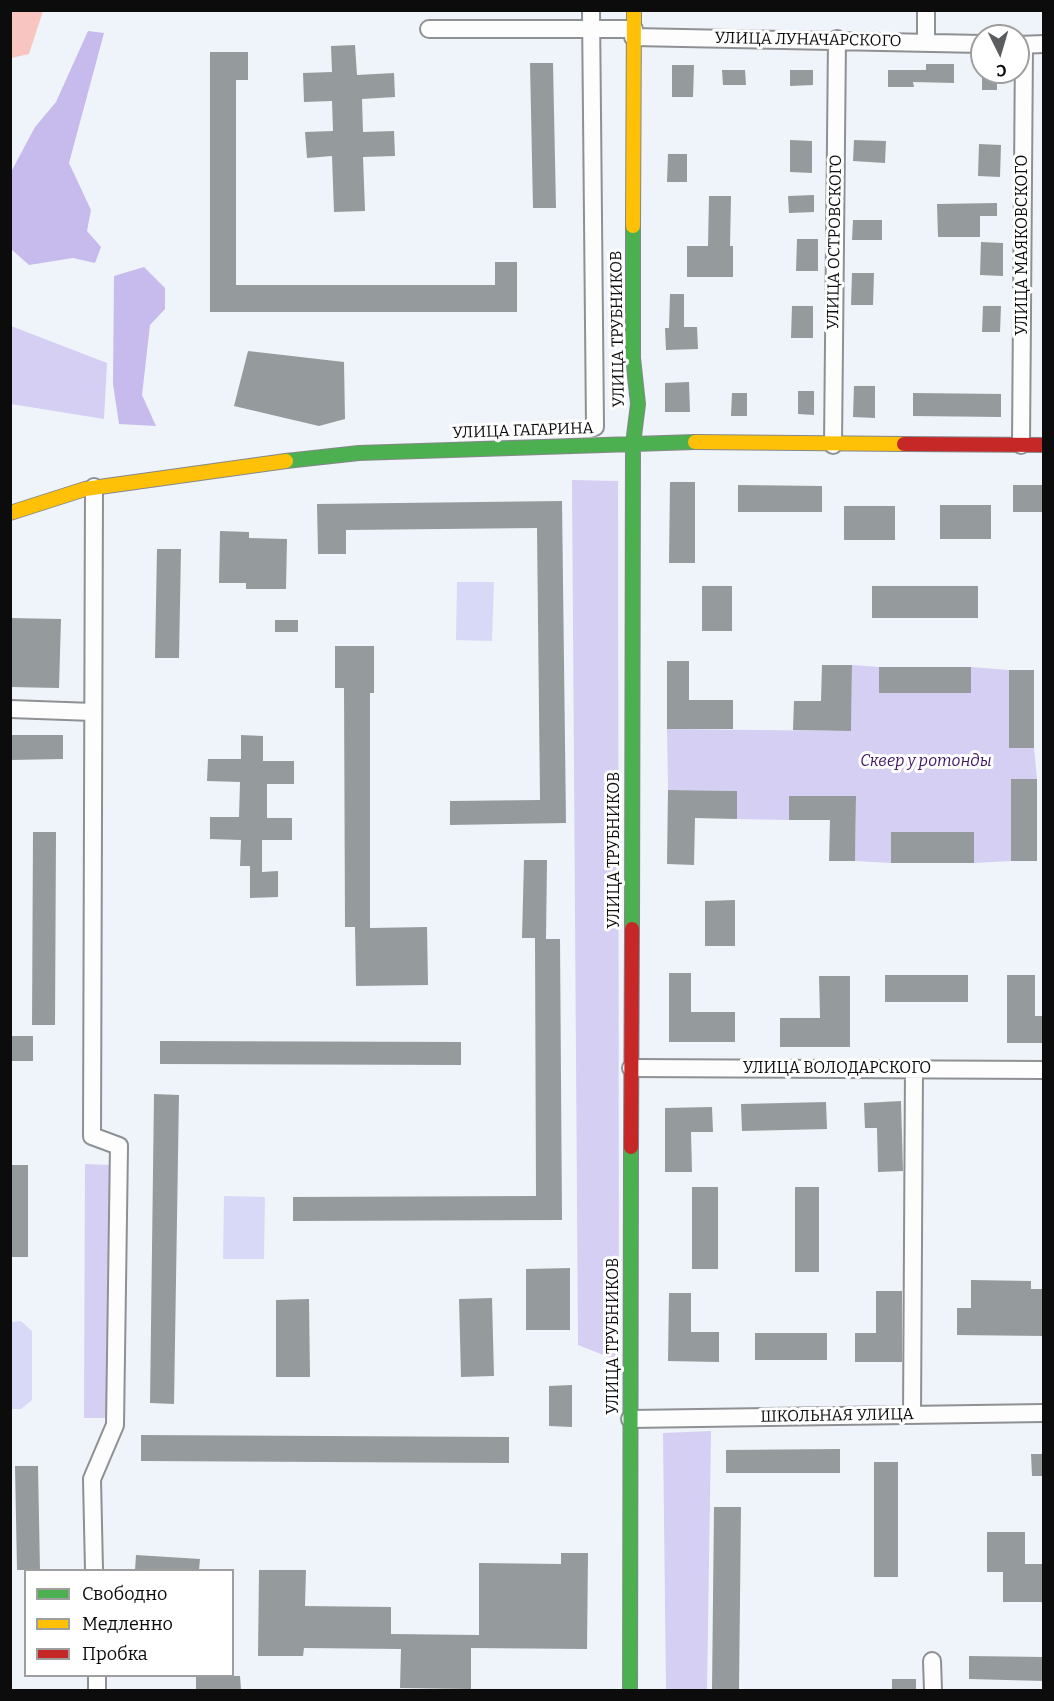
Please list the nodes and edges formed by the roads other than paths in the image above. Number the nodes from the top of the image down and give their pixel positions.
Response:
1 (591, 10) edge
2 (634, 10) edge
3 (926, 10) edge
4 (429, 29) dead end
5 (591, 29) junction
6 (634, 33) junction
7 (837, 39) junction
8 (926, 42) junction
9 (970, 44) edge
10 (1021, 84) edge
11 (595, 427) dead end
12 (633, 444) junction
13 (833, 445) junction
14 (1021, 445) junction
15 (1044, 445) edge
16 (94, 487) junction
17 (10, 513) edge
18 (10, 709) edge
19 (93, 712) junction
20 (631, 1068) junction
21 (914, 1068) junction
22 (1044, 1070) edge
23 (1044, 1413) edge
24 (912, 1414) junction
25 (630, 1419) junction
26 (94, 1569) edge
27 (932, 1661) dead end
28 (630, 1690) edge
29 (933, 1690) edge

1 - 5 street
2 - 6 street, УЛИЦА ТРУБНИКОВ
3 - 8 street
4 - 5 street, УЛИЦА ЛУНАЧАРСКОГО
5 - 6 street, УЛИЦА ЛУНАЧАРСКОГО
5 - 11 street
6 - 7 street, УЛИЦА ЛУНАЧАРСКОГО
6 - 12 street, УЛИЦА ТРУБНИКОВ
7 - 8 street, УЛИЦА ЛУНАЧАРСКОГО
7 - 13 street, УЛИЦА ОСТРОВСКОГО
8 - 9 street, УЛИЦА ЛУНАЧАРСКОГО
10 - 14 street, УЛИЦА МАЯКОВСКОГО
12 - 13 street, УЛИЦА ГАГАРИНА
12 - 16 street, УЛИЦА ГАГАРИНА
12 - 20 street, УЛИЦА ТРУБНИКОВ
13 - 14 street, УЛИЦА ГАГАРИНА
14 - 15 street, УЛИЦА ГАГАРИНА
16 - 17 street, УЛИЦА ГАГАРИНА
16 - 19 street
18 - 19 street
19 - 26 street
20 - 21 street, УЛИЦА ВОЛОДАРСКОГО
20 - 25 street, УЛИЦА ТРУБНИКОВ
21 - 22 street, УЛИЦА ВОЛОДАРСКОГО
21 - 24 street
23 - 24 street, ШКОЛЬНАЯ УЛИЦА
24 - 25 street, ШКОЛЬНАЯ УЛИЦА
25 - 28 street, УЛИЦА ТРУБНИКОВ
27 - 29 street

